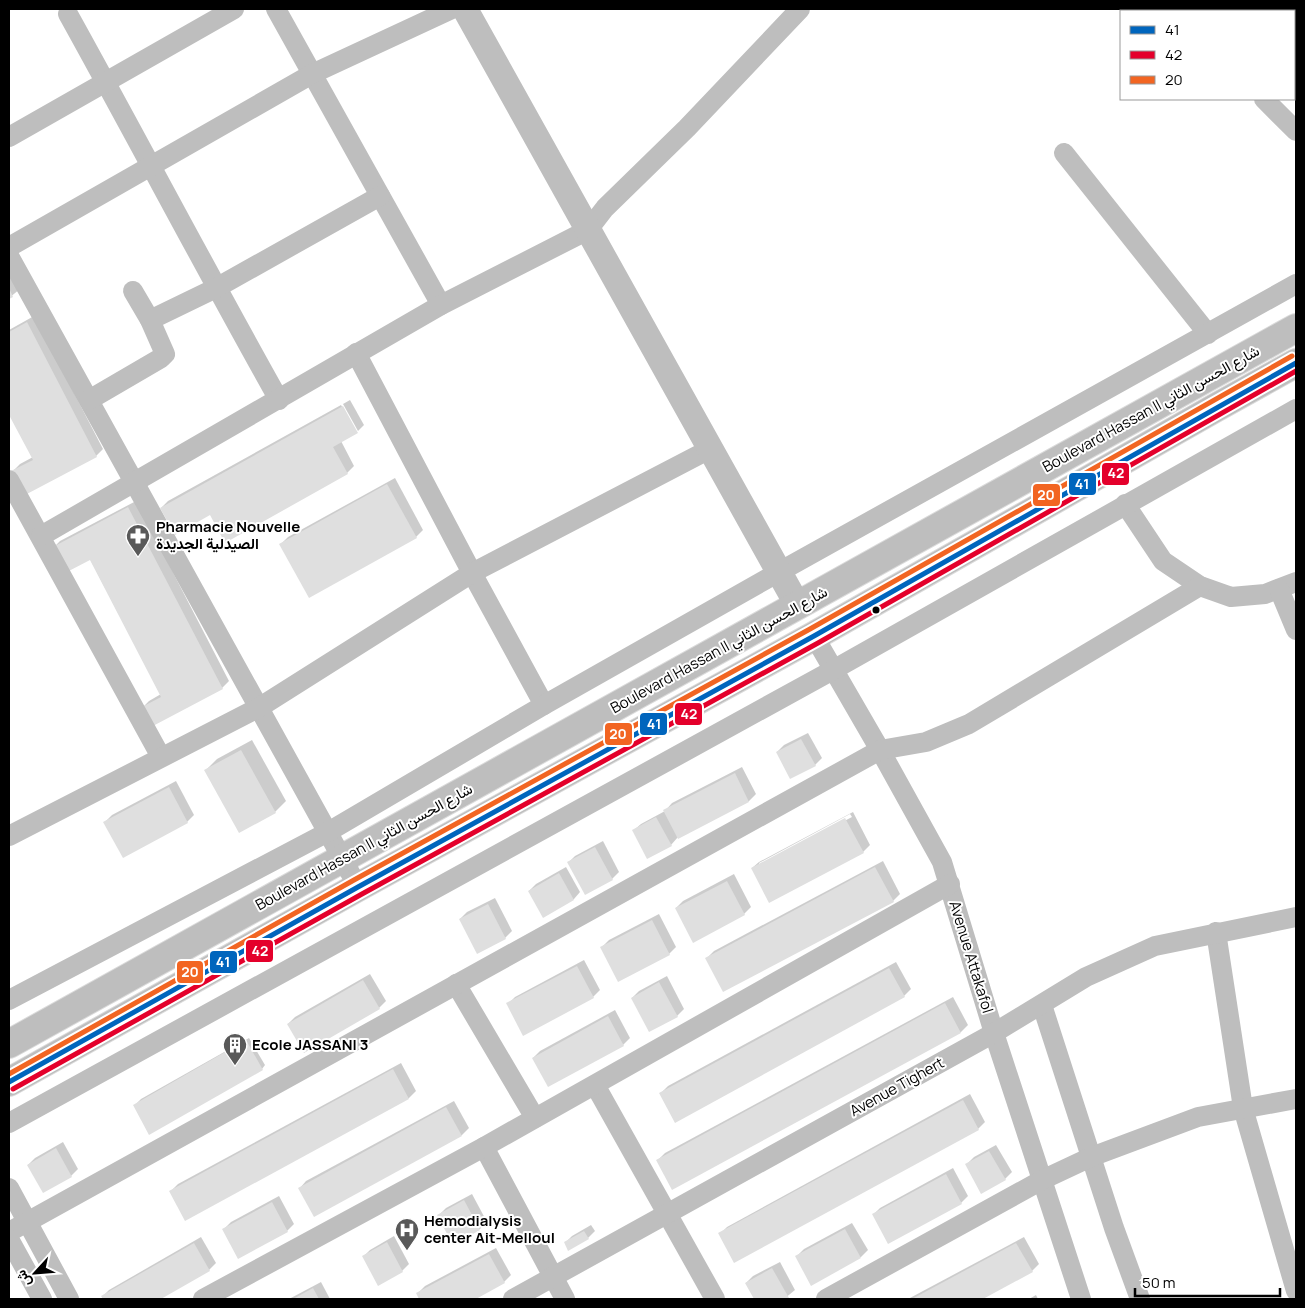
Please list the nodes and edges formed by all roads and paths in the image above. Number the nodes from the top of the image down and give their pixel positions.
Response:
1 (234, 9) edge
2 (276, 9) edge
3 (452, 9) edge
4 (464, 9) edge
5 (800, 9) edge
6 (68, 14) dead end
7 (312, 74) junction
8 (106, 82) junction
9 (1265, 100) edge
10 (1296, 131) edge
11 (9, 137) edge
12 (1064, 154) dead end
13 (152, 165) junction
14 (380, 196) junction
15 (588, 230) junction
16 (9, 246) edge
17 (9, 256) edge
18 (1296, 284) edge
19 (216, 288) junction
20 (133, 291) dead end
21 (441, 305) junction
22 (150, 320) junction
23 (1296, 328) edge
24 (1208, 334) junction
25 (356, 353) junction
26 (1296, 364) edge
27 (89, 400) junction
28 (279, 400) junction
29 (1296, 409) edge
30 (710, 449) junction
31 (9, 480) edge
32 (135, 483) junction
33 (1125, 504) junction
34 (41, 536) junction
35 (779, 572) junction
36 (472, 573) junction
37 (1200, 586) junction
38 (1288, 586) edge
39 (798, 606) junction
40 (1296, 630) edge
41 (814, 636) junction
42 (833, 670) junction
43 (544, 705) junction
44 (260, 708) junction
45 (880, 750) junction
46 (161, 758) junction
47 (328, 832) junction
48 (9, 836) edge
49 (343, 859) junction
50 (950, 884) junction
51 (358, 887) junction
52 (1296, 917) edge
53 (1216, 932) junction
54 (456, 984) junction
55 (9, 1000) edge
56 (1042, 1005) junction
57 (994, 1033) junction
58 (9, 1044) edge
59 (9, 1082) edge
60 (595, 1085) junction
61 (1296, 1099) edge
62 (1243, 1108) junction
63 (535, 1118) junction
64 (9, 1123) edge
65 (484, 1147) junction
66 (1091, 1157) junction
67 (1042, 1180) junction
68 (9, 1188) edge
69 (668, 1214) junction
70 (27, 1222) junction
71 (9, 1232) edge
72 (9, 1239) edge
73 (553, 1277) junction
74 (1296, 1291) edge
75 (42, 1299) edge
76 (68, 1299) edge
77 (203, 1299) edge
78 (512, 1299) edge
79 (565, 1299) edge
80 (715, 1299) edge
81 (826, 1299) edge
82 (1081, 1299) edge
83 (1140, 1299) edge

1 - 8 street
2 - 7 street
3 - 7 street
4 - 15 street
5 - 15 street
6 - 8 street
7 - 13 street
7 - 14 street
8 - 11 street
8 - 13 street
9 - 10 street
12 - 24 street
13 - 16 street
13 - 19 street
14 - 19 street
14 - 21 street
15 - 21 street
15 - 30 street
17 - 27 street
18 - 24 street
19 - 22 street
19 - 28 street
20 - 22 street
21 - 25 street
22 - 27 street
23 - 39 main road, Boulevard Hassan II شارع الحسن الثاني
24 - 35 street
25 - 28 street
25 - 36 street
26 - 41 main road, Boulevard Hassan II شارع الحسن الثاني
27 - 32 street
28 - 32 street
29 - 33 street
30 - 35 street
30 - 36 street
31 - 34 street
32 - 34 street
32 - 44 street
33 - 37 street
33 - 42 street
34 - 46 street
35 - 39 street
35 - 43 street
36 - 43 street
36 - 44 street
37 - 38 street
37 - 45 street
38 - 40 street
39 - 41 main road
39 - 49 main road, Boulevard Hassan II شارع الحسن الثاني
41 - 42 street, Avenue Attakafol
41 - 51 main road, Boulevard Hassan II شارع الحسن الثاني
42 - 45 street, Avenue Attakafol
42 - 64 street
43 - 47 street
44 - 46 street
44 - 47 street
45 - 50 street, Avenue Attakafol
45 - 54 street
46 - 48 street
47 - 49 street
47 - 55 street
49 - 51 street
49 - 58 main road, Boulevard Hassan II شارع الحسن الثاني
50 - 57 street, Avenue Attakafol
50 - 60 street
51 - 59 main road, Boulevard Hassan II شارع الحسن الثاني
52 - 53 street, Avenue Tighert
53 - 56 street, Avenue Tighert
53 - 62 street
54 - 63 street
54 - 70 street
56 - 57 street, Avenue Tighert
56 - 66 street
57 - 67 street, Avenue Attakafol
57 - 69 street, Avenue Tighert
60 - 63 street
60 - 69 street
61 - 62 street
62 - 66 street
62 - 74 street
63 - 65 street
65 - 73 street
65 - 77 street
66 - 67 street
66 - 83 street
67 - 81 street
67 - 82 street, Avenue Attakafol
68 - 70 street
69 - 73 street, Avenue Tighert
69 - 80 street
70 - 71 street
70 - 76 street
72 - 75 street
73 - 78 street, Avenue Tighert
73 - 79 street

